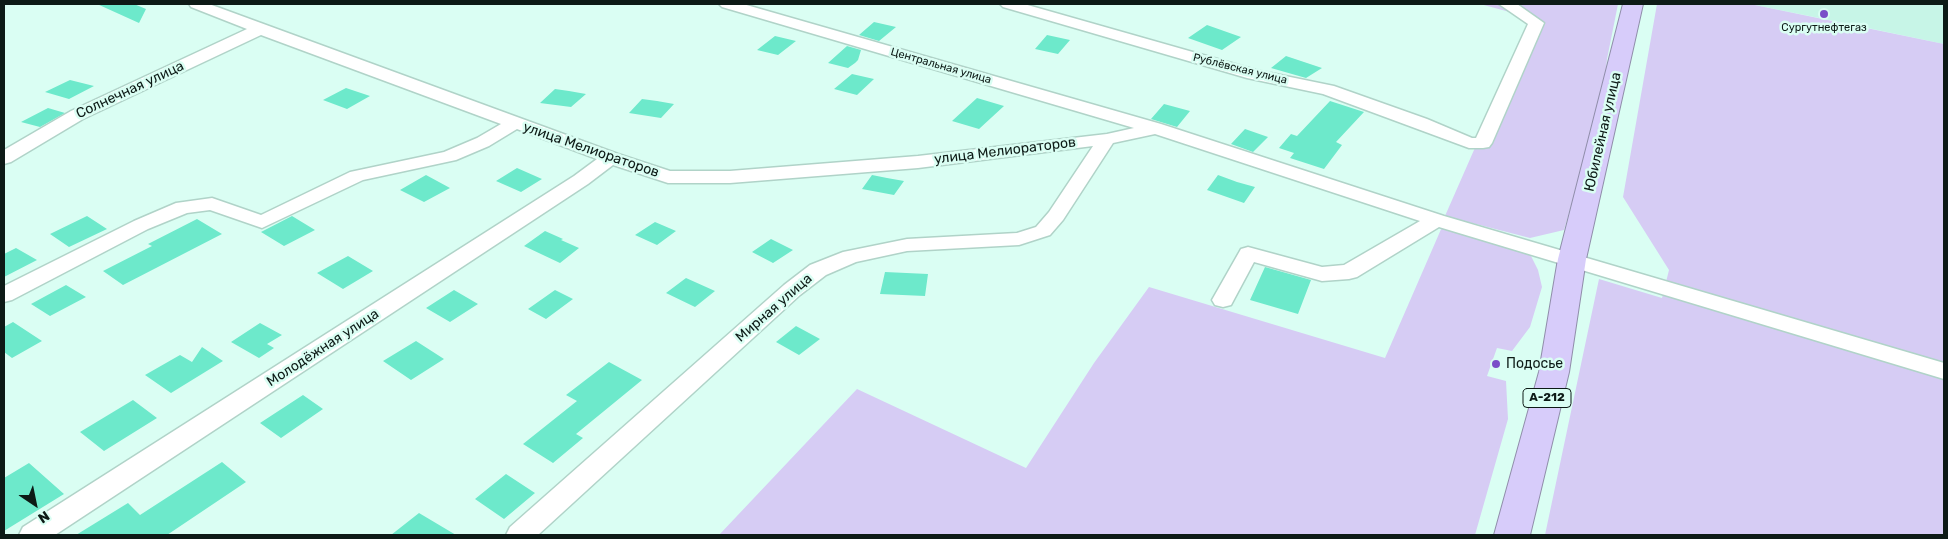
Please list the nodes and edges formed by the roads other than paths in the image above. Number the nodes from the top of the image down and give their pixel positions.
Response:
1 (196, 4) edge
2 (727, 4) edge
3 (1008, 4) edge
4 (1506, 4) edge
5 (1633, 4) edge
6 (260, 30) junction
7 (515, 123) junction
8 (1155, 128) junction
9 (1107, 139) junction
10 (4, 158) edge
11 (611, 158) junction
12 (1438, 220) junction
13 (1572, 260) junction
14 (4, 295) edge
15 (1222, 300) dead end
16 (1944, 371) edge
17 (33, 535) edge
18 (520, 535) edge
19 (1512, 535) edge

1 - 6 street, улица Мелиораторов
2 - 8 street, Центральная улица
3 - 4 street, Рублёвская улица
5 - 13 highway, Юбилейная улица / А-212
6 - 7 street, улица Мелиораторов
6 - 10 street, Солнечная улица
7 - 11 street, улица Мелиораторов
7 - 14 street
8 - 9 street, улица Мелиораторов
8 - 12 street, Центральная улица
9 - 11 street, улица Мелиораторов
9 - 18 street, Мирная улица
11 - 17 street, Молодёжная улица
12 - 13 street, Центральная улица
12 - 15 street
13 - 16 street, Центральная улица
13 - 19 highway, А-212

